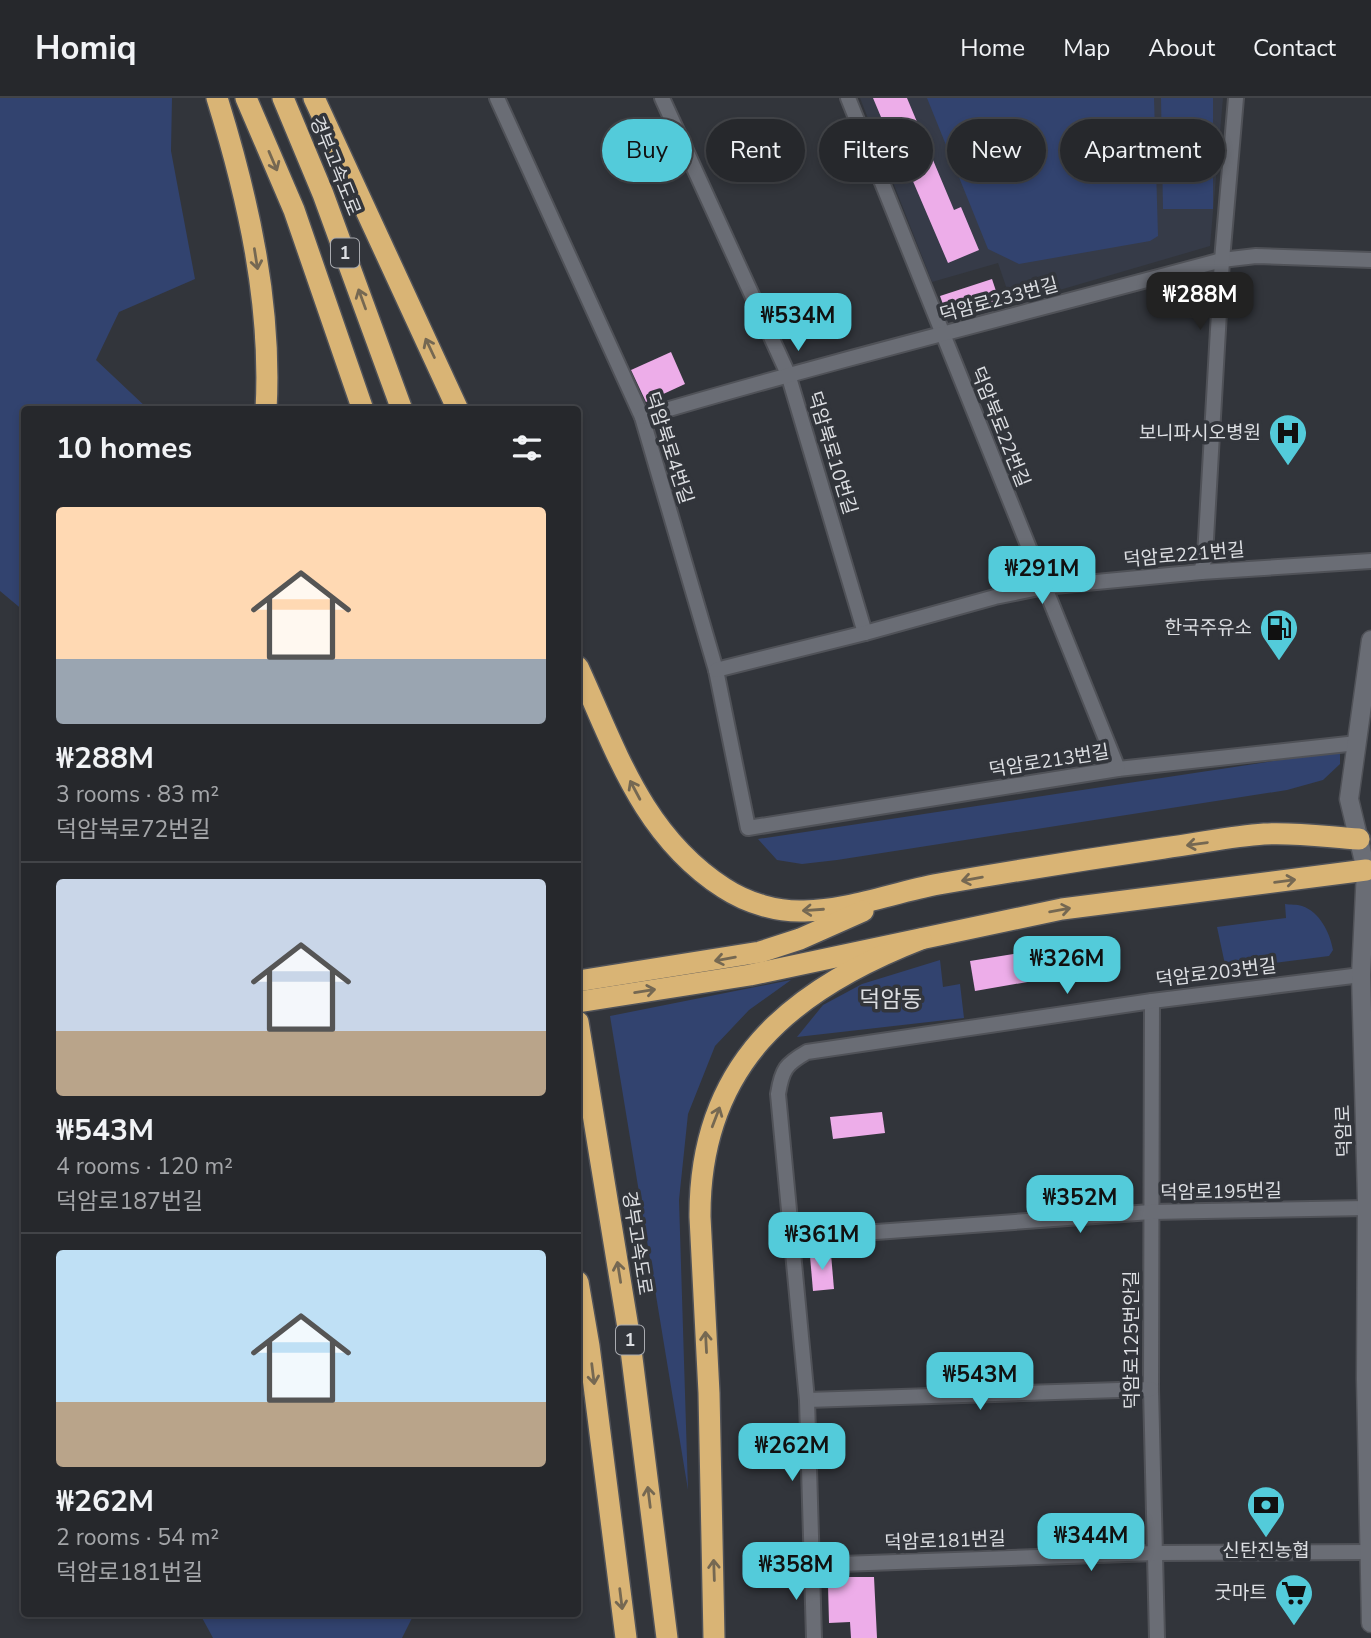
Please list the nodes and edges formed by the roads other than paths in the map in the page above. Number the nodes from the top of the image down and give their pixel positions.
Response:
1 (217, 98) edge
2 (246, 98) edge
3 (283, 98) edge
4 (314, 98) edge
5 (497, 98) edge
6 (662, 98) edge
7 (848, 98) edge
8 (1236, 98) edge
9 (1222, 260) junction
10 (1371, 260) edge
11 (943, 336) junction
12 (788, 374) junction
13 (266, 406) edge
14 (362, 406) edge
15 (401, 406) edge
16 (456, 406) edge
17 (642, 417) junction
18 (1371, 561) edge
19 (1201, 572) junction
20 (1044, 587) junction
21 (865, 634) junction
22 (1371, 640) edge
23 (716, 670) junction
24 (581, 674) edge
25 (1357, 743) junction
26 (1118, 769) junction
27 (748, 828) joint
28 (1359, 839) junction
29 (1366, 870) junction
30 (927, 886) junction
31 (921, 939) junction
32 (1361, 975) junction
33 (581, 981) edge
34 (1152, 1001) junction
35 (581, 1002) edge
36 (581, 1039) edge
37 (1366, 1208) junction
38 (1151, 1212) junction
39 (793, 1238) junction
40 (581, 1299) edge
41 (1368, 1379) edge
42 (1151, 1389) junction
43 (807, 1401) junction
44 (1370, 1552) edge
45 (1155, 1553) junction
46 (812, 1565) junction
47 (1371, 1623) edge
48 (626, 1638) edge
49 (667, 1638) edge
50 (714, 1638) edge
51 (814, 1638) edge
52 (1157, 1638) edge

1 -> 13 highway
2 -> 14 highway, 1
15 -> 3 highway, 경부고속도로 / 1
16 -> 4 highway
5 - 17 street, 덕암북로4번길
6 - 12 street, 덕암북로10번길
7 - 11 street, 덕암북로22번길
8 - 9 street
9 - 10 street, 덕암로233번길
9 - 11 street, 덕암로233번길
9 - 19 street
11 - 12 street, 덕암로233번길
11 - 20 street, 덕암북로22번길
12 - 17 street, 덕암로233번길
12 - 21 street, 덕암북로10번길
17 - 23 street, 덕암북로4번길
18 - 19 street, 덕암로221번길
19 - 20 street, 덕암로221번길
20 - 21 street, 덕암로221번길
20 - 26 street, 덕암북로22번길
21 - 23 street, 덕암로221번길
22 - 25 street, 덕암로
23 - 27 street, 덕암북로4번길
30 -> 24 highway
25 - 26 street, 덕암로213번길
25 - 28 street, 덕암로
26 - 27 street, 덕암로213번길
28 - 29 street, 덕암로
28 -> 30 highway
31 -> 29 highway
29 - 32 street, 덕암로
30 -> 33 highway
35 -> 31 highway
50 -> 31 highway
32 - 34 street, 덕암로203번길
32 - 37 street, 덕암로
34 - 38 street, 덕암로125번안길
34 - 39 street, 덕암로203번길
49 -> 36 highway, 경부고속도로 / 1
37 - 38 street, 덕암로195번길
37 - 41 street, 덕암로
38 - 39 street, 덕암로195번길
38 - 42 street, 덕암로125번안길
39 - 43 street
40 -> 48 highway, 1
41 - 44 street, 덕암로
42 - 43 street
42 - 45 street, 덕암로125번안길
43 - 46 street
44 - 45 street, 덕암로181번길
44 - 47 street, 덕암로
45 - 46 street, 덕암로181번길
45 - 52 street, 덕암로125번안길
46 - 51 street

